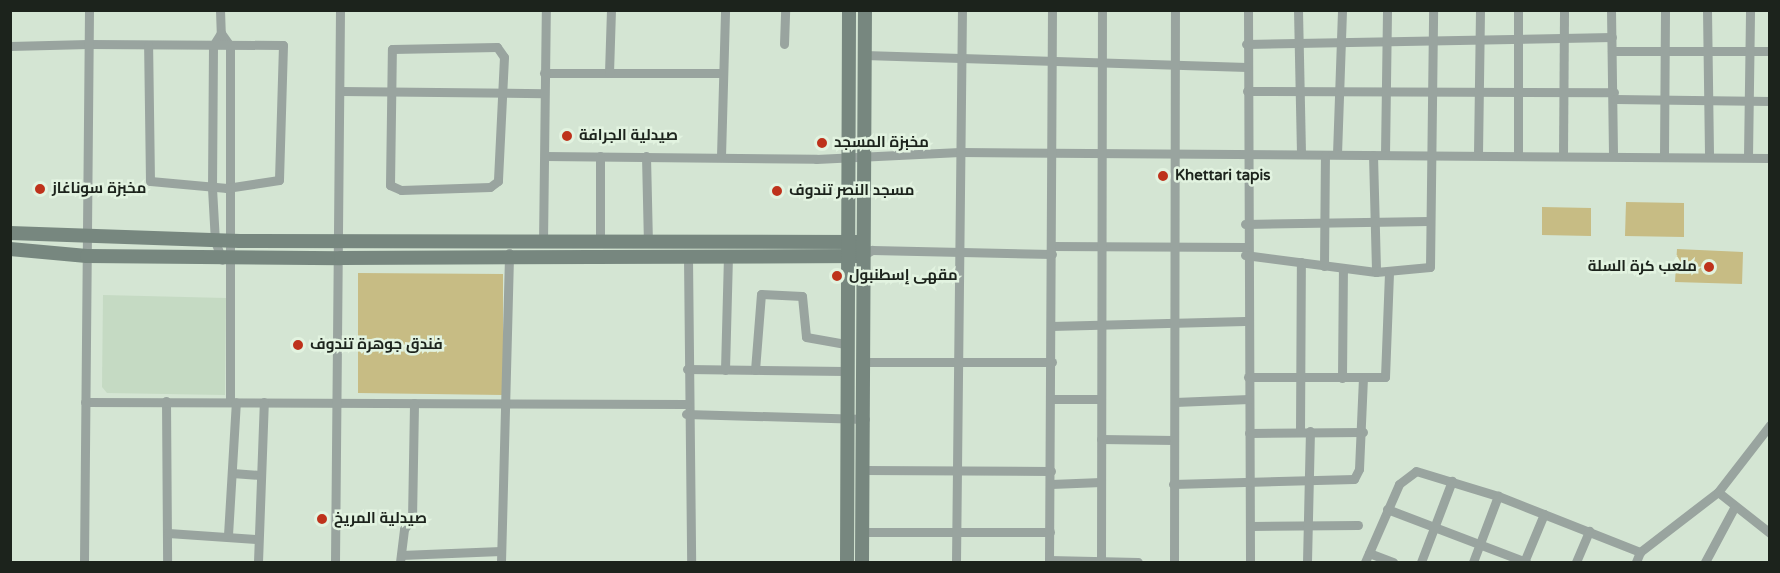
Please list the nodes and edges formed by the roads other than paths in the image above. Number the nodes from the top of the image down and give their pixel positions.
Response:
1 (89, 10) edge
2 (220, 10) edge
3 (340, 10) edge
4 (546, 10) edge
5 (610, 10) edge
6 (725, 10) edge
7 (785, 10) edge
8 (849, 10) edge
9 (864, 10) edge
10 (962, 10) edge
11 (1052, 10) edge
12 (1102, 10) edge
13 (1175, 10) edge
14 (1248, 10) edge
15 (1298, 10) edge
16 (1342, 10) edge
17 (1387, 10) edge
18 (1433, 10) edge
19 (1480, 10) edge
20 (1518, 10) edge
21 (1564, 10) edge
22 (1611, 10) edge
23 (1665, 10) edge
24 (1707, 10) edge
25 (1750, 10) edge
26 (221, 33) junction
27 (1612, 37) junction
28 (1564, 38) junction
29 (1387, 39) junction
30 (1342, 40) junction
31 (1518, 40) junction
32 (1431, 41) junction
33 (1480, 41) junction
34 (1298, 42) junction
35 (88, 44) junction
36 (784, 44) dead end
37 (1246, 44) junction
38 (148, 45) junction
39 (10, 46) edge
40 (213, 46) junction
41 (230, 46) junction
42 (1665, 48) junction
43 (1706, 50) junction
44 (1612, 51) junction
45 (1750, 51) junction
46 (1770, 51) edge
47 (864, 55) junction
48 (1052, 60) junction
49 (963, 61) junction
50 (1102, 62) junction
51 (1175, 64) junction
52 (1247, 67) junction
53 (544, 73) junction
54 (609, 73) junction
55 (722, 73) junction
56 (341, 91) junction
57 (1247, 91) junction
58 (1298, 91) junction
59 (1341, 91) junction
60 (388, 92) junction
61 (1430, 92) junction
62 (1479, 92) junction
63 (1519, 92) junction
64 (502, 93) junction
65 (544, 93) junction
66 (1387, 93) junction
67 (1565, 93) junction
68 (1615, 95) junction
69 (1664, 101) junction
70 (1749, 101) junction
71 (1770, 101) edge
72 (1707, 102) junction
73 (960, 152) junction
74 (1051, 152) junction
75 (1102, 153) junction
76 (1175, 154) junction
77 (1301, 154) junction
78 (1337, 154) junction
79 (1478, 154) junction
80 (864, 155) junction
81 (1248, 155) junction
82 (1325, 155) junction
83 (1373, 155) junction
84 (1385, 155) junction
85 (1429, 155) junction
86 (1518, 155) junction
87 (545, 156) junction
88 (600, 156) junction
89 (646, 156) junction
90 (721, 156) junction
91 (846, 156) junction
92 (1563, 156) junction
93 (1613, 156) junction
94 (1664, 156) junction
95 (1709, 157) junction
96 (1748, 157) junction
97 (1770, 158) edge
98 (212, 188) junction
99 (227, 188) junction
100 (1429, 221) junction
101 (1376, 222) junction
102 (1325, 223) junction
103 (1245, 224) junction
104 (15, 233) edge
105 (86, 238) junction
106 (221, 241) junction
107 (845, 241) junction
108 (340, 242) junction
109 (508, 242) junction
110 (600, 242) junction
111 (648, 242) junction
112 (709, 242) junction
113 (543, 243) junction
114 (1101, 245) junction
115 (1173, 246) junction
116 (14, 249) edge
117 (865, 249) junction
118 (1052, 250) junction
119 (1245, 251) junction
120 (959, 252) junction
121 (87, 256) junction
122 (709, 257) junction
123 (844, 257) junction
124 (341, 258) junction
125 (688, 258) junction
126 (728, 258) junction
127 (224, 259) junction
128 (509, 260) junction
129 (1301, 262) junction
130 (1324, 266) junction
131 (1343, 270) junction
132 (1376, 272) junction
133 (1389, 272) junction
134 (1245, 321) junction
135 (1176, 325) junction
136 (1051, 326) junction
137 (1101, 326) junction
138 (845, 344) junction
139 (865, 362) junction
140 (1052, 362) junction
141 (956, 364) junction
142 (687, 369) junction
143 (725, 370) junction
144 (755, 370) junction
145 (846, 371) junction
146 (1248, 377) junction
147 (1342, 378) junction
148 (1363, 378) junction
149 (1299, 379) junction
150 (1052, 399) junction
151 (1101, 399) junction
152 (1248, 399) junction
153 (166, 401) junction
154 (85, 402) junction
155 (233, 402) junction
156 (264, 402) junction
157 (339, 402) junction
158 (1175, 402) junction
159 (414, 403) junction
160 (504, 405) junction
161 (686, 409) junction
162 (846, 418) junction
163 (865, 419) junction
164 (1770, 425) edge
165 (1310, 431) junction
166 (1300, 432) junction
167 (1362, 432) junction
168 (1249, 433) junction
169 (1761, 437) junction
170 (1101, 439) junction
171 (1174, 440) junction
172 (1770, 444) edge
173 (864, 470) junction
174 (958, 471) junction
175 (1051, 471) junction
176 (232, 474) junction
177 (260, 475) junction
178 (1452, 481) junction
179 (1101, 482) junction
180 (1310, 482) junction
181 (1051, 484) junction
182 (1173, 484) junction
183 (1252, 484) junction
184 (1718, 492) junction
185 (1498, 496) junction
186 (1734, 508) junction
187 (1387, 509) junction
188 (1544, 514) junction
189 (1308, 525) junction
190 (1358, 525) dead end
191 (1251, 526) junction
192 (1435, 526) junction
193 (1589, 531) junction
194 (168, 532) junction
195 (863, 532) junction
196 (1050, 532) junction
197 (957, 533) junction
198 (1770, 533) edge
199 (228, 535) junction
200 (256, 539) junction
201 (1480, 544) junction
202 (501, 550) junction
203 (1640, 552) junction
204 (1367, 558) edge
205 (400, 559) edge
206 (1049, 561) edge
207 (84, 562) edge
208 (167, 562) edge
209 (258, 562) edge
210 (335, 562) edge
211 (501, 562) edge
212 (691, 562) edge
213 (847, 562) edge
214 (862, 562) edge
215 (956, 562) edge
216 (1101, 562) edge
217 (1138, 562) edge
218 (1174, 562) edge
219 (1251, 562) edge
220 (1307, 562) edge
221 (1393, 562) edge
222 (1421, 562) edge
223 (1473, 562) edge
224 (1525, 562) edge
225 (1576, 562) edge
226 (1636, 562) edge
227 (1705, 562) edge

1 - 35 street
2 - 26 street
3 - 56 street
4 - 53 street
5 - 54 street
6 - 55 street
7 - 36 street
8 - 91 street
9 - 47 street
10 - 49 street
11 - 48 street
12 - 50 street
13 - 51 street
14 - 37 street
15 - 34 street
16 - 30 street
17 - 29 street
18 - 32 street
19 - 33 street
20 - 31 street
21 - 28 street
22 - 27 street
23 - 42 street
24 - 43 street
25 - 45 street
26 - 40 street
26 - 41 street
27 - 28 street
27 - 44 street
28 - 31 street
28 - 67 street
29 - 30 street
29 - 32 street
29 - 66 street
30 - 34 street
30 - 59 street
31 - 33 street
31 - 63 street
32 - 33 street
32 - 61 street
33 - 62 street
34 - 37 street
34 - 58 street
35 - 38 street
35 - 39 street
35 - 105 street
37 - 52 street
38 - 40 street
38 - 98 street
40 - 41 street
40 - 98 street
41 - 99 street
41 - 99 street
42 - 43 street
42 - 44 street
42 - 69 street
43 - 45 street
43 - 72 street
44 - 68 street
45 - 46 street
45 - 70 street
47 - 49 street
47 - 80 street
48 - 49 street
48 - 50 street
48 - 74 street
49 - 73 street
50 - 51 street
50 - 75 street
51 - 52 street
51 - 76 street
52 - 57 street
53 - 54 street
53 - 65 street
54 - 55 street
55 - 90 street
56 - 60 street
56 - 108 street
57 - 58 street
57 - 81 street
58 - 59 street
58 - 77 street
59 - 66 street
59 - 78 street
60 - 64 street
60 - 64 street
60 - 64 street
61 - 62 street
61 - 66 street
61 - 85 street
62 - 63 street
62 - 79 street
63 - 67 street
63 - 86 street
64 - 65 street
65 - 87 street
66 - 84 street
67 - 68 street
67 - 92 street
68 - 69 street
68 - 93 street
69 - 72 street
69 - 94 street
70 - 71 street
70 - 72 street
70 - 96 street
72 - 95 street
73 - 74 street
73 - 80 street
73 - 120 street
74 - 75 street
74 - 118 street
75 - 76 street
75 - 114 street
76 - 81 street
76 - 115 street
77 - 81 street
77 - 82 street
78 - 82 street
78 - 83 street
79 - 85 street
79 - 86 street
80 - 91 street
80 - 117 street
81 - 103 street
82 - 102 street
83 - 84 street
83 - 101 street
84 - 85 street
85 - 100 street
86 - 92 street
87 - 88 street
87 - 113 street
88 - 89 street
88 - 110 street
89 - 90 street
89 - 111 street
90 - 91 street
91 - 107 street
92 - 93 street
93 - 94 street
94 - 95 street
95 - 96 street
96 - 97 street
98 - 99 street
98 - 106 street
99 - 106 street
100 - 101 street
100 - 133 street
101 - 102 street
101 - 132 street
102 - 103 street
102 - 130 street
103 - 119 street
104 - 105 street
105 - 106 street
105 - 121 street
106 - 108 street
106 - 127 street
107 - 112 street
107 - 117 street
107 - 123 street
108 - 109 street
108 - 124 street
109 - 113 street
109 - 128 street
110 - 111 street
110 - 113 street
111 - 112 street
112 - 122 street
114 - 115 street
114 - 118 street
114 - 137 street
115 - 119 street
115 - 135 street
116 - 121 street
117 - 120 street
117 - 123 street
117 - 139 street
118 - 120 street
118 - 136 street
119 - 129 street
119 - 134 street
120 - 141 street
121 - 127 street
121 - 154 street
122 - 125 street
122 - 126 street
123 - 126 street
123 - 138 street
124 - 127 street
124 - 128 street
124 - 157 street
125 - 128 street
125 - 142 street
126 - 143 street
127 - 155 street
128 - 160 street
129 - 130 street
129 - 149 street
130 - 131 street
131 - 132 street
131 - 147 street
132 - 133 street
133 - 148 street
134 - 135 street
134 - 146 street
135 - 137 street
135 - 158 street
136 - 137 street
136 - 140 street
137 - 151 street
138 - 144 street
138 - 145 street
139 - 141 street
139 - 163 street
140 - 141 street
140 - 150 street
141 - 174 street
142 - 143 street
142 - 161 street
143 - 144 street
144 - 145 street
145 - 162 street
146 - 149 street
146 - 152 street
147 - 148 street
147 - 149 street
148 - 167 street
149 - 166 street
150 - 151 street
150 - 175 street
151 - 170 street
152 - 158 street
152 - 168 street
153 - 154 street
153 - 155 street
153 - 194 street
154 - 207 street
155 - 156 street
155 - 176 street
156 - 157 street
156 - 177 street
157 - 159 street
157 - 210 street
158 - 171 street
159 - 160 street
159 - 205 street
160 - 161 street
160 - 202 street
161 - 162 street
161 - 212 street
162 - 163 street
162 - 213 street
163 - 173 street
164 - 169 street
165 - 166 street
165 - 167 street
165 - 180 street
166 - 168 street
167 - 180 street
168 - 183 street
169 - 172 street
169 - 184 street
170 - 171 street
170 - 179 street
171 - 182 street
173 - 174 street
173 - 195 street
174 - 175 street
174 - 197 street
175 - 181 street
176 - 177 street
176 - 199 street
177 - 200 street
178 - 185 street
178 - 187 street
178 - 192 street
179 - 181 street
179 - 216 street
180 - 183 street
180 - 189 street
181 - 196 street
182 - 183 street
182 - 218 street
183 - 191 street
184 - 186 street
184 - 203 street
185 - 188 street
185 - 201 street
186 - 198 street
186 - 227 street
187 - 192 street
187 - 204 street
188 - 193 street
188 - 224 street
189 - 190 street
189 - 191 street
189 - 220 street
191 - 219 street
192 - 201 street
192 - 222 street
193 - 203 street
193 - 225 street
194 - 199 street
194 - 208 street
195 - 197 street
195 - 214 street
196 - 197 street
196 - 206 street
197 - 215 street
199 - 200 street
200 - 209 street
201 - 223 street
201 - 224 street
202 - 205 street
202 - 211 street
203 - 226 street
204 - 221 street
206 - 216 street
216 - 217 street

